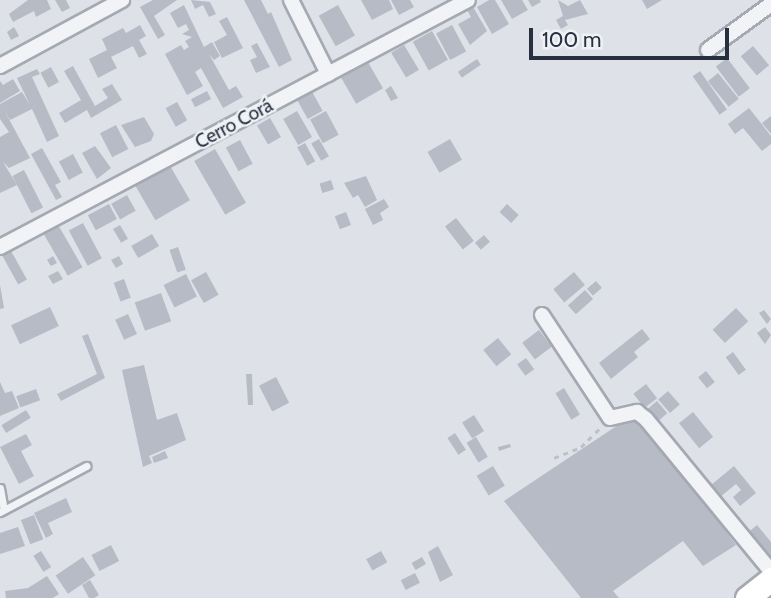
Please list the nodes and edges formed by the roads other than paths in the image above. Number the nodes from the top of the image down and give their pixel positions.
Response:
1 (122, 0) edge
2 (291, 0) edge
3 (468, 0) edge
4 (771, 4) edge
5 (708, 50) dead end
6 (0, 66) edge
7 (328, 74) junction
8 (0, 247) edge
9 (542, 315) dead end
10 (86, 467) dead end
11 (0, 488) edge
12 (2, 511) edge
13 (771, 571) edge
14 (771, 579) edge
15 (747, 598) edge

1 - 6 street
2 - 7 street
3 - 7 street, Cerro Corá
4 - 5 street
7 - 8 street, Cerro Corá
9 - 13 street
10 - 12 lane
11 - 12 lane
14 - 15 main road

